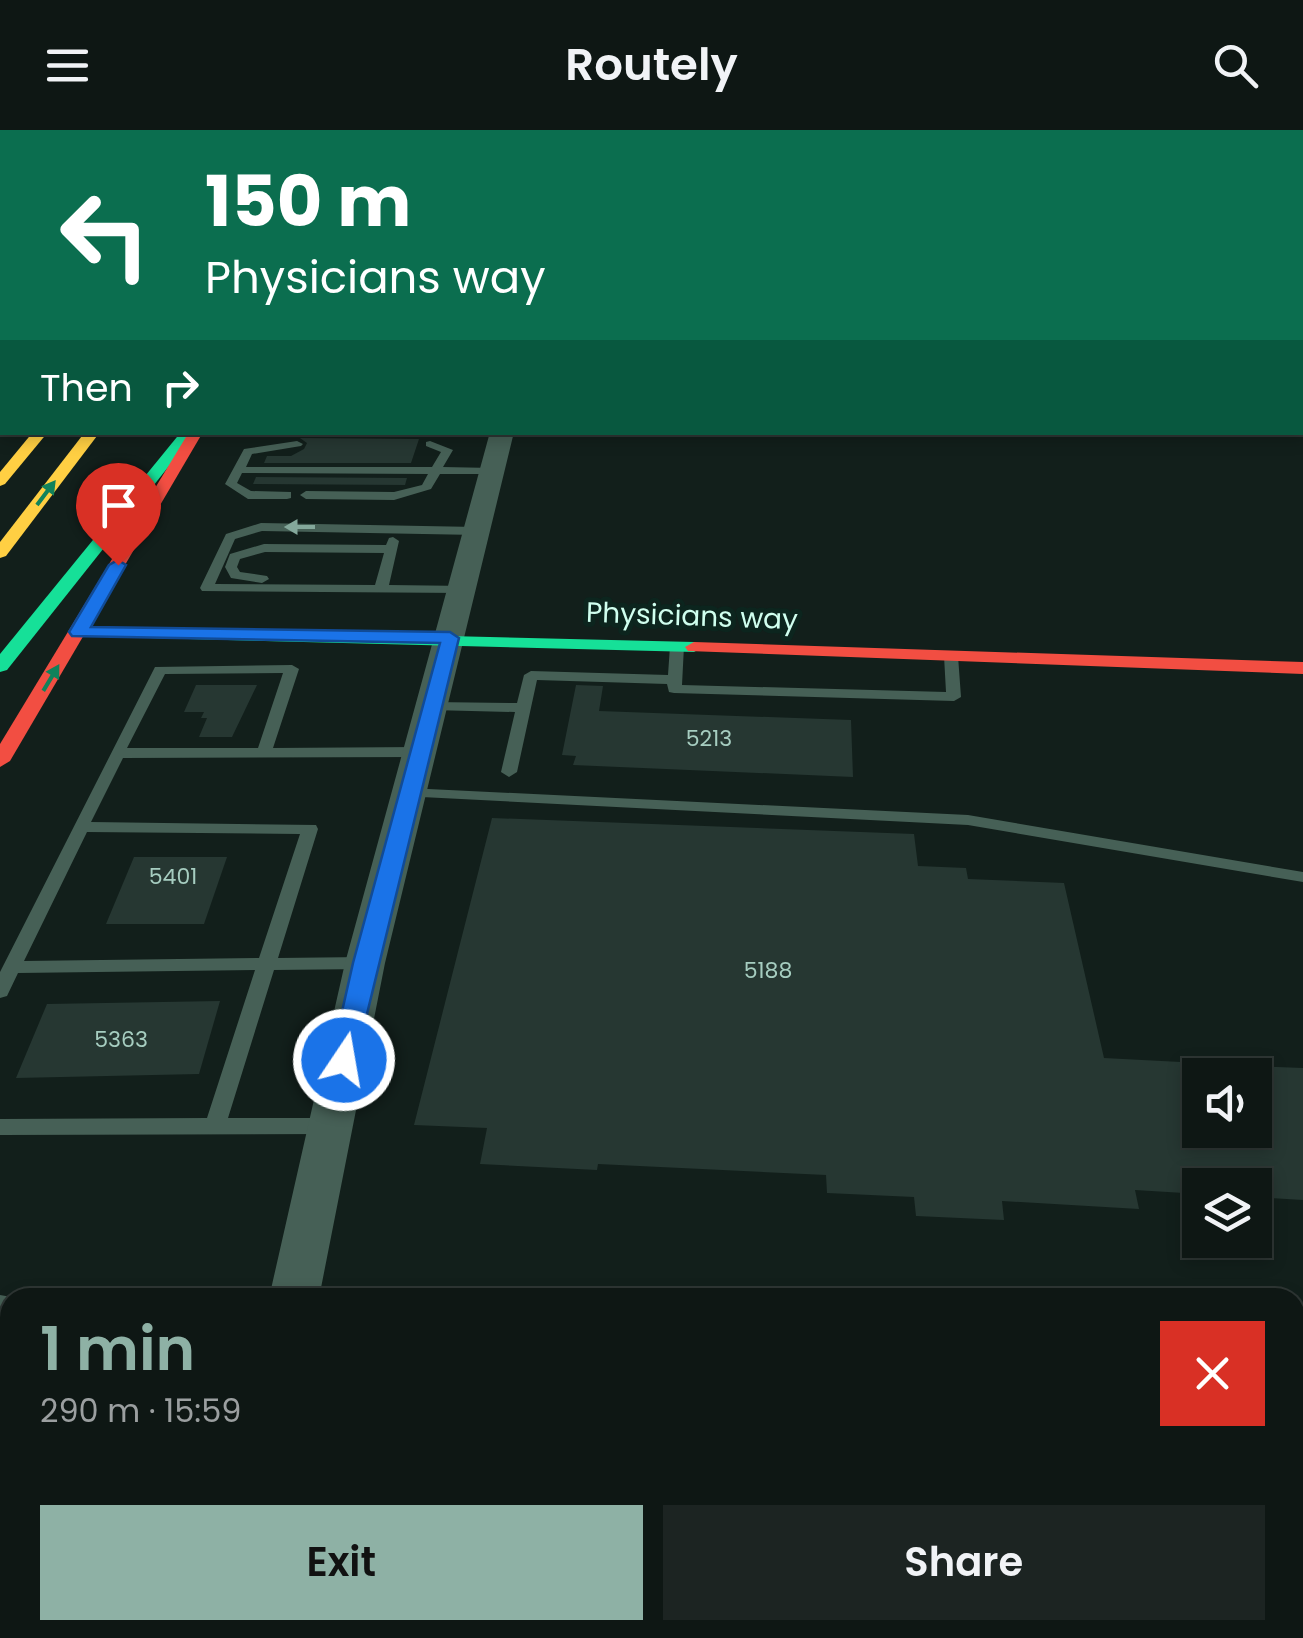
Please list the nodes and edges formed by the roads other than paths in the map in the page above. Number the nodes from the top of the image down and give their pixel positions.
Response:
1 (38, 435) edge
2 (90, 435) edge
3 (191, 435) edge
4 (191, 435) edge
5 (501, 435) edge
6 (297, 444) dead end
7 (430, 444) dead end
8 (238, 470) junction
9 (439, 471) junction
10 (493, 471) junction
11 (0, 481) edge
12 (287, 495) dead end
13 (306, 495) dead end
14 (398, 532) junction
15 (477, 532) junction
16 (390, 549) junction
17 (0, 553) edge
18 (382, 584) junction
19 (462, 589) junction
20 (78, 632) junction
21 (450, 638) junction
22 (677, 646) junction
23 (951, 656) junction
24 (0, 666) edge
25 (1303, 668) edge
26 (674, 680) junction
27 (432, 706) junction
28 (522, 708) junction
29 (117, 752) junction
30 (264, 752) junction
31 (420, 752) junction
32 (0, 761) edge
33 (508, 772) dead end
34 (408, 793) junction
35 (80, 828) junction
36 (1303, 877) edge
37 (365, 963) junction
38 (267, 964) junction
39 (12, 967) junction
40 (0, 991) edge
41 (215, 1126) junction
42 (330, 1126) junction
43 (0, 1127) edge
44 (296, 1288) edge

1 - 11 main road
17 -> 2 main road
3 - 20 main road
4 - 24 main road
5 - 10 street
6 - 8 lane
7 - 9 lane
8 - 9 lane
8 - 12 lane
9 - 10 lane
9 - 13 lane
10 - 15 street
14 - 15 lane
14 - 16 lane
14 -> 18 lane
15 - 19 street
16 - 18 lane
16 - 18 lane
18 - 19 lane
19 - 21 street
20 - 21 main road, Physicians way
32 -> 20 main road
21 - 22 main road, Physicians way
21 - 27 street
22 - 23 main road, Physicians way
22 - 26 lane
23 - 25 main road, Physicians way
23 - 26 lane
26 - 28 lane
27 - 28 lane
27 - 31 street
28 - 33 lane
29 - 30 lane
29 - 30 lane
29 - 35 lane
30 - 31 lane
31 - 34 street
34 - 36 lane
34 - 37 street
35 - 38 lane
35 - 39 lane
37 - 38 lane
37 - 42 street
38 - 39 lane
38 - 41 lane
39 - 40 lane
41 - 42 lane
41 - 43 lane
42 - 44 street

